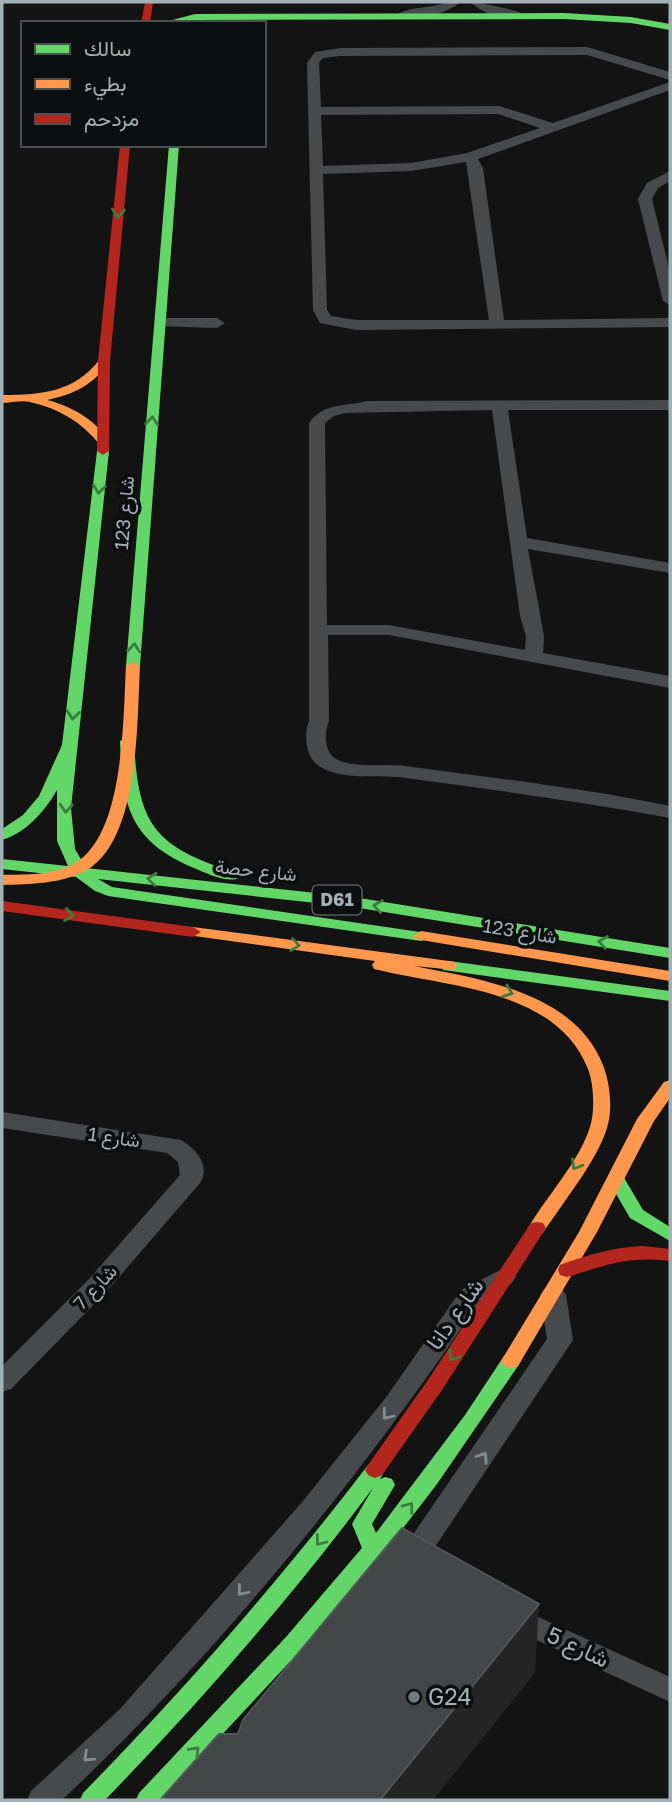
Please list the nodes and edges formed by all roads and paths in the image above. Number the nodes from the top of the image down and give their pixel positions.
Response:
1 (149, 2) edge
2 (204, 2) edge
3 (455, 2) edge
4 (470, 2) edge
5 (477, 2) edge
6 (185, 14) edge
7 (565, 16) junction
8 (342, 17) junction
9 (145, 21) edge
10 (268, 21) edge
11 (670, 29) edge
12 (307, 47) dead end
13 (329, 53) junction
14 (670, 76) edge
15 (670, 86) edge
16 (314, 111) junction
17 (555, 128) junction
18 (125, 147) edge
19 (135, 147) edge
20 (174, 147) edge
21 (468, 163) junction
22 (316, 170) junction
23 (670, 175) edge
24 (122, 179) junction
25 (670, 301) edge
26 (161, 323) junction
27 (217, 323) dead end
28 (497, 323) junction
29 (670, 323) edge
30 (104, 361) junction
31 (20, 399) junction
32 (2, 400) edge
33 (670, 405) edge
34 (499, 406) junction
35 (104, 442) junction
36 (519, 547) junction
37 (670, 568) edge
38 (529, 616) junction
39 (317, 623) junction
40 (515, 653) junction
41 (534, 657) junction
42 (670, 682) edge
43 (127, 741) junction
44 (70, 743) junction
45 (670, 812) edge
46 (2, 835) edge
47 (2, 864) edge
48 (78, 871) junction
49 (2, 880) edge
50 (353, 902) junction
51 (2, 906) edge
52 (323, 948) junction
53 (670, 953) edge
54 (670, 976) edge
55 (670, 996) edge
56 (670, 1086) edge
57 (2, 1120) edge
58 (617, 1180) junction
59 (183, 1188) joint
60 (670, 1235) edge
61 (670, 1255) edge
62 (567, 1270) junction
63 (509, 1275) junction
64 (553, 1295) junction
65 (2, 1382) edge
66 (432, 1386) junction
67 (377, 1550) junction
68 (489, 1606) edge
69 (670, 1690) edge
70 (248, 1696) junction
71 (238, 1733) edge
72 (42, 1800) edge
73 (90, 1800) edge
74 (148, 1800) edge

1 - 9 main road
2 - 10 main road
3 - 4 street
3 - 8 street
5 - 7 street
6 - 10 main road
7 - 8 main road
7 - 11 main road
8 - 10 main road
10 - 11 main road
12 - 13 street
13 - 14 street
13 - 16 street
15 - 17 street
16 - 17 street
16 - 22 street
17 - 21 street
18 - 24 main road, شارع 123
19 - 24 main road
20 - 26 main road, شارع 123
21 - 22 street
21 - 28 street
22 - 28 street
23 - 25 street
24 -> 30 main road, شارع 123
26 - 27 street
43 -> 26 main road, شارع 123
28 - 29 street
30 - 31 main road
30 - 35 main road, شارع 123
31 - 32 main road
31 - 35 main road
33 - 34 street
34 - 36 street
34 - 39 street
35 -> 44 main road, شارع 123
36 - 37 street
36 - 38 street
38 - 40 street
38 - 41 street
39 - 40 street
39 - 45 street
40 - 41 street
41 - 42 street
43 - 48 main road, شارع 123
43 - 50 main road
44 - 46 main road
44 -> 48 main road, شارع 123
47 - 48 main road, شارع حصة / D61
48 - 49 main road
50 -> 48 main road, شارع حصة / D61
48 - 54 main road, شارع 123
53 -> 50 main road, شارع حصة / D61
51 -> 52 main road
52 - 55 main road
52 -> 63 main road, شارع دانا
56 - 58 main road
57 - 59 street, شارع 1
58 - 60 main road
58 - 62 main road
59 - 65 street, شارع 7
61 - 62 main road
62 - 64 main road
63 -> 66 main road, شارع دانا
63 -> 72 street
67 -> 64 main road
67 -> 64 street
66 - 67 main road
66 -> 73 main road, شارع دانا
67 - 70 main road
68 - 69 street, شارع 5
70 - 71 main road
74 -> 70 main road

